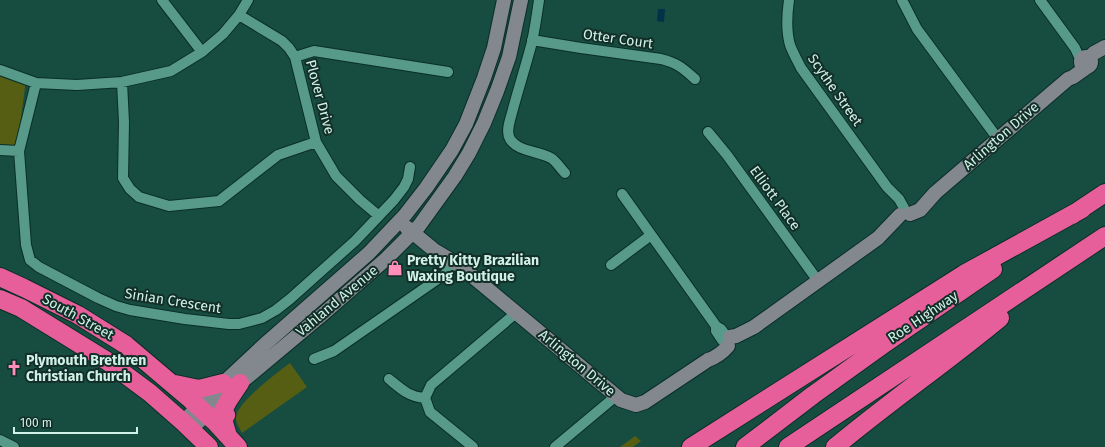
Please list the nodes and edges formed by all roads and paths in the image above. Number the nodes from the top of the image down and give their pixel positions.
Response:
1 (162, 0) edge
2 (248, 0) edge
3 (504, 0) edge
4 (521, 0) edge
5 (539, 0) edge
6 (789, 0) edge
7 (902, 0) edge
8 (1040, 0) edge
9 (239, 15) junction
10 (532, 40) junction
11 (1105, 47) edge
12 (202, 52) junction
13 (1105, 52) edge
14 (295, 57) junction
15 (1085, 60) junction
16 (0, 70) edge
17 (448, 72) dead end
18 (694, 80) dead end
19 (122, 82) junction
20 (36, 83) junction
21 (708, 132) dead end
22 (998, 139) junction
23 (316, 142) junction
24 (0, 150) edge
25 (19, 151) junction
26 (410, 167) dead end
27 (565, 173) dead end
28 (1105, 193) edge
29 (622, 194) dead end
30 (1082, 209) junction
31 (904, 212) junction
32 (379, 216) junction
33 (402, 218) junction
34 (416, 230) junction
35 (652, 236) junction
36 (1105, 236) edge
37 (1077, 255) junction
38 (455, 262) junction
39 (611, 265) dead end
40 (0, 277) edge
41 (818, 281) junction
42 (0, 298) edge
43 (516, 313) junction
44 (725, 339) junction
45 (314, 359) dead end
46 (389, 379) dead end
47 (172, 383) junction
48 (223, 383) junction
49 (240, 383) junction
50 (616, 396) junction
51 (425, 398) junction
52 (202, 410) junction
53 (187, 425) junction
54 (0, 440) edge
55 (233, 441) edge
56 (14, 447) edge
57 (209, 447) edge
58 (473, 447) edge
59 (555, 447) edge
60 (691, 447) edge
61 (745, 447) edge
62 (788, 447) edge
63 (836, 447) edge

1 - 12 street
2 - 9 street
3 - 33 main road, Vahland Avenue
4 - 34 main road, Vahland Avenue
5 - 10 street
6 - 31 street, Scythe Street
7 - 22 street
8 - 15 street
9 - 12 street
9 - 14 street, Plover Drive
10 - 18 street, Otter Court
10 - 27 street
11 - 15 main road, Arlington Drive
12 - 19 street
13 - 15 main road, Arlington Drive
14 - 17 street
14 - 23 street, Plover Drive
15 - 22 main road, Arlington Drive
16 - 20 street
19 - 20 street
19 - 23 street
20 - 25 street, Sinian Crescent
21 - 41 street, Elliott Place
22 - 31 main road, Arlington Drive
23 - 32 street, Plover Drive
24 - 25 street
25 - 32 street, Sinian Crescent
26 - 32 street, Sinian Crescent
28 - 30 highway, Roe Highway
29 - 35 street
30 - 60 highway
30 - 61 highway, Roe Highway
31 - 41 main road, Arlington Drive
33 - 34 main road, Arlington Drive
33 - 48 main road, Vahland Avenue
34 - 38 main road, Arlington Drive
34 - 49 main road, Vahland Avenue
35 - 39 street
35 - 44 street
36 - 37 highway
37 - 62 highway
37 - 63 highway
38 - 43 main road, Arlington Drive
38 - 45 street
40 - 47 highway, South Street
41 - 44 main road, Arlington Drive
42 - 53 highway, South Street
43 - 50 main road, Arlington Drive
43 - 51 street
44 - 50 main road, Arlington Drive
46 - 51 street
47 - 48 highway
47 - 52 highway, South Street
48 - 52 main road, Vahland Avenue
49 - 52 main road, Vahland Avenue
49 - 55 highway
50 - 59 street
51 - 58 street
52 - 53 main road, Vahland Avenue
52 - 55 highway, South Street
53 - 57 highway, South Street
54 - 56 street

